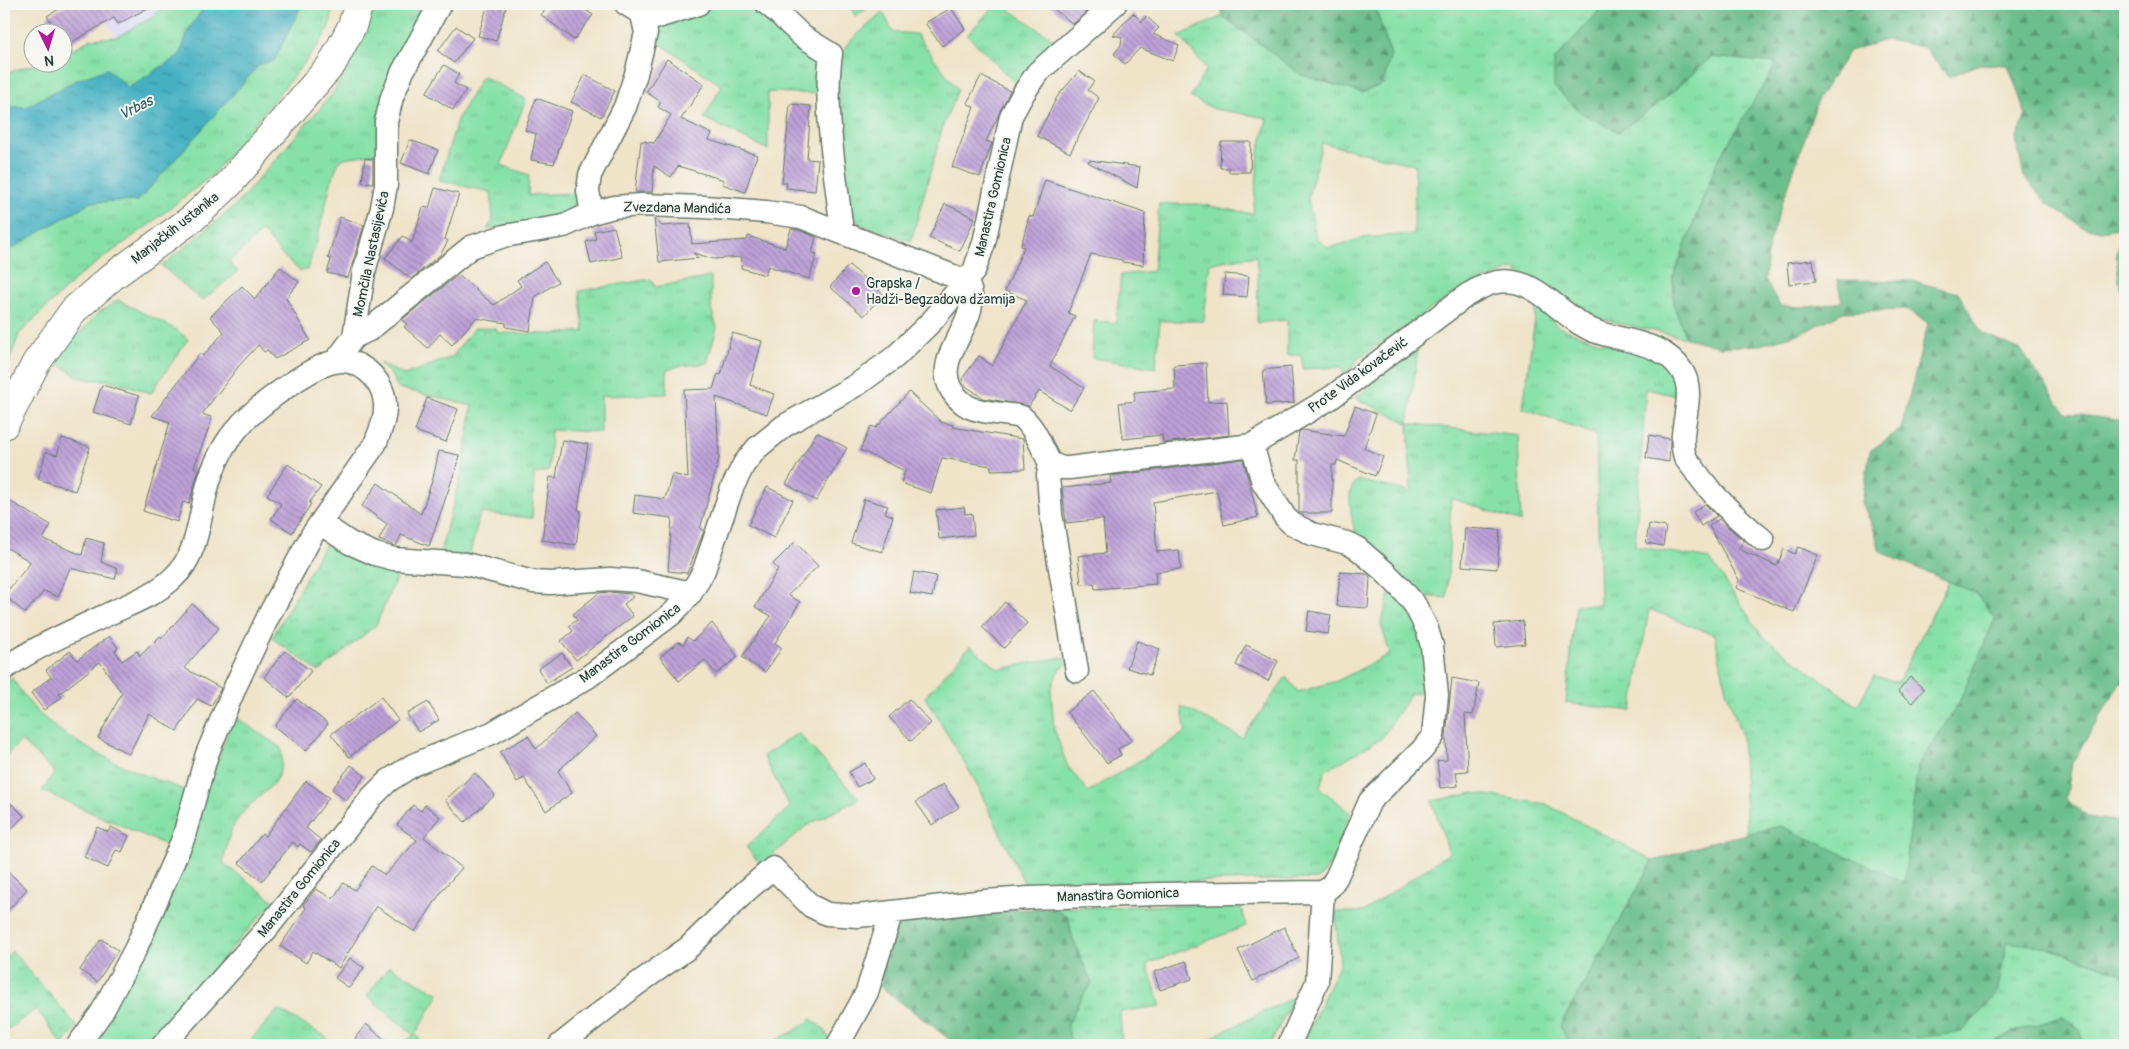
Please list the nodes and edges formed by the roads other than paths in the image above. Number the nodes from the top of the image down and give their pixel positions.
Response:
1 (359, 4) edge
2 (440, 4) edge
3 (626, 4) edge
4 (698, 4) edge
5 (766, 4) edge
6 (1115, 4) edge
7 (645, 21) junction
8 (592, 213) junction
9 (842, 232) junction
10 (966, 281) junction
11 (354, 338) junction
12 (335, 362) junction
13 (4, 424) edge
14 (1252, 446) junction
15 (1050, 463) junction
16 (320, 523) junction
17 (1763, 540) dead end
18 (691, 593) junction
19 (4, 669) edge
20 (1077, 671) dead end
21 (1323, 892) junction
22 (891, 914) junction
23 (78, 1045) edge
24 (163, 1045) edge
25 (560, 1045) edge
26 (838, 1045) edge
27 (1289, 1045) edge

1 - 13 main road, Manjačkih ustanika
2 - 11 street, Momčila Nastasijevića
3 - 7 street
4 - 7 street
5 - 9 street
6 - 10 street, Manastira Gomionica
7 - 8 street
8 - 9 street, Zvezdana Mandića
8 - 11 street, Zvezdana Mandića
9 - 10 street, Zvezdana Mandića
10 - 15 street
10 - 18 street, Manastira Gomionica
11 - 12 street, Zvezdana Mandića
12 - 16 street
12 - 19 street
14 - 15 street, Prote Vida kovačević
14 - 17 street, Prote Vida kovačević
14 - 21 street
15 - 20 street
16 - 18 street
16 - 23 street
18 - 24 street, Manastira Gomionica
21 - 22 street, Manastira Gomionica
21 - 27 street
22 - 25 street, Manastira Gomionica
22 - 26 street

